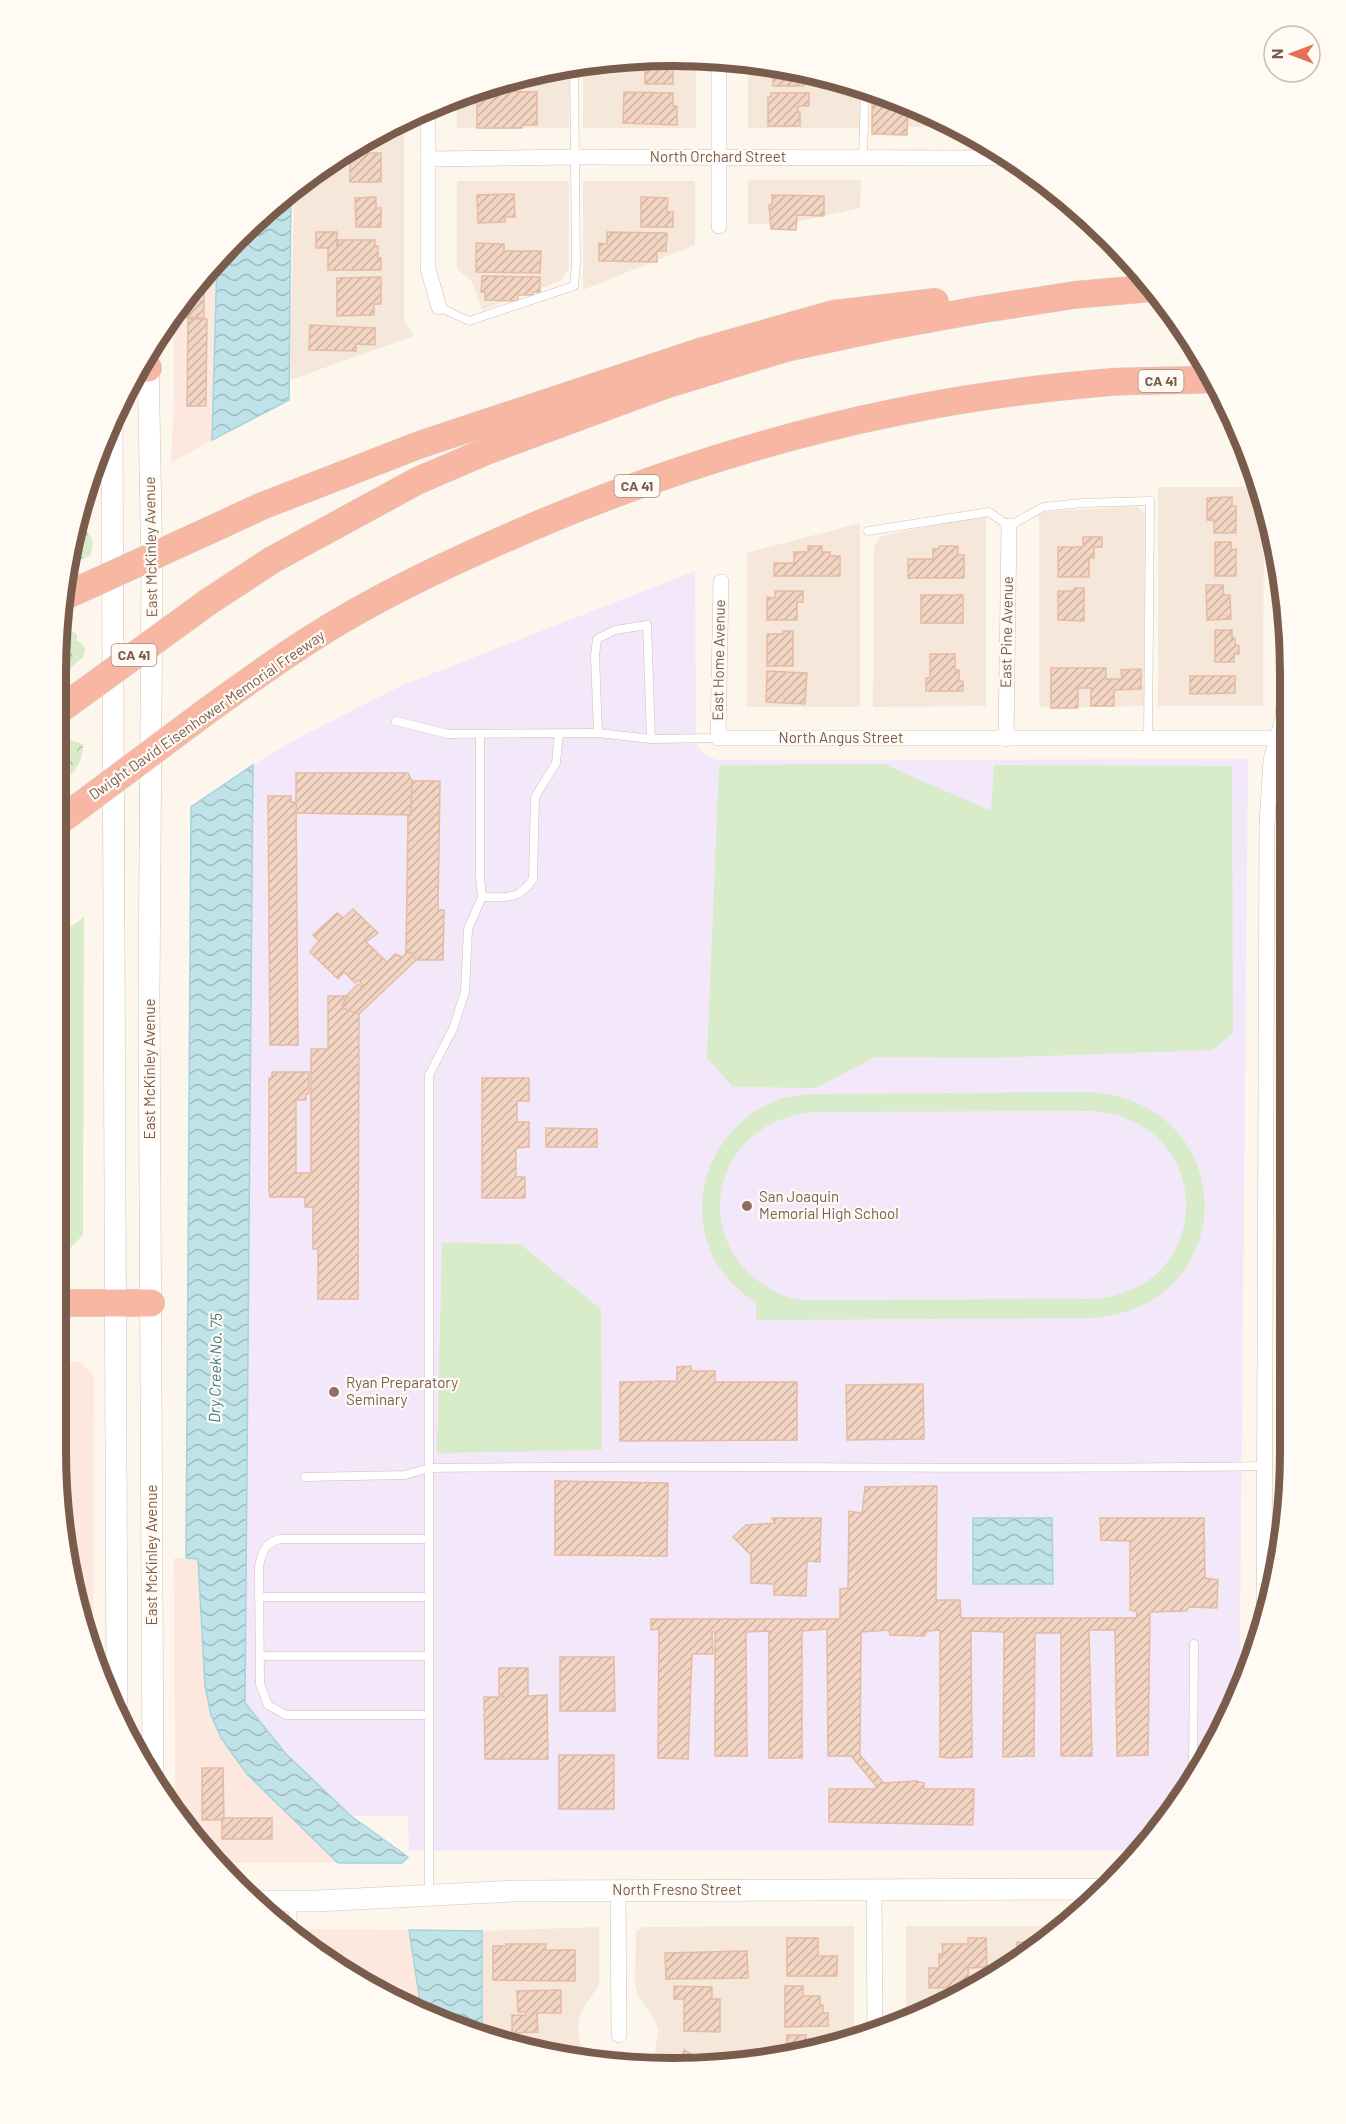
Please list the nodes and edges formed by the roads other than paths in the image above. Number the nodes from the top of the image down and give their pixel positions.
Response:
1 (719, 68) edge
2 (574, 75) edge
3 (865, 97) edge
4 (428, 118) edge
5 (863, 156) junction
6 (574, 157) junction
7 (719, 157) junction
8 (994, 158) edge
9 (428, 159) junction
10 (719, 226) dead end
11 (1143, 289) edge
12 (1074, 295) junction
13 (439, 307) joint
14 (146, 371) edge
15 (1204, 379) edge
16 (112, 441) edge
17 (1009, 526) junction
18 (868, 531) dead end
19 (721, 582) dead end
20 (71, 593) edge
21 (66, 705) edge
22 (396, 721) dead end
23 (559, 733) junction
24 (598, 733) junction
25 (480, 734) junction
26 (718, 738) junction
27 (651, 739) junction
28 (1006, 739) junction
29 (1148, 739) junction
30 (1280, 739) edge
31 (1280, 744) edge
32 (66, 816) edge
33 (482, 897) junction
34 (66, 1303) edge
35 (115, 1303) junction
36 (151, 1303) junction
37 (1264, 1466) junction
38 (429, 1468) junction
39 (305, 1477) dead end
40 (429, 1539) junction
41 (1264, 1586) edge
42 (259, 1597) junction
43 (429, 1597) junction
44 (1194, 1644) dead end
45 (260, 1656) junction
46 (429, 1656) junction
47 (117, 1693) edge
48 (429, 1715) junction
49 (153, 1764) edge
50 (1193, 1764) edge
51 (1092, 1889) edge
52 (618, 1890) junction
53 (874, 1891) junction
54 (427, 1894) junction
55 (267, 1901) edge
56 (293, 1901) junction
57 (292, 1924) edge
58 (875, 2023) edge
59 (619, 2035) dead end

1 - 7 street
2 - 6 lane
3 - 5 lane
4 - 9 street
5 - 7 street, North Orchard Street
5 - 8 street, North Orchard Street
6 - 7 street, North Orchard Street
6 - 9 street, North Orchard Street
6 - 13 lane
7 - 10 street
9 - 13 street
11 - 12 highway, CA 41
12 - 20 highway, bridge
12 - 21 highway, CA 41, bridge
14 - 36 main road, East McKinley Avenue
15 - 32 highway, Dwight David Eisenhower Memorial Freeway / CA 41, bridge
16 - 35 main road
17 - 18 lane
17 - 28 street, East Pine Avenue
17 - 29 lane
19 - 26 street, East Home Avenue
22 - 25 lane, North Angus Street
23 - 24 lane, North Angus Street
23 - 25 lane, North Angus Street
23 - 33 lane
24 - 27 lane, North Angus Street
24 - 27 lane
25 - 33 lane
26 - 27 lane, North Angus Street
26 - 28 street, North Angus Street
28 - 29 street, North Angus Street
29 - 30 street, North Angus Street
31 - 37 street
33 - 38 lane
34 - 35 highway
35 - 36 highway
35 - 47 main road
36 - 49 main road, East McKinley Avenue
37 - 38 lane
37 - 41 street
38 - 39 lane
38 - 40 lane
40 - 42 lane
40 - 43 lane
42 - 43 lane
42 - 45 lane
43 - 46 lane
44 - 50 lane
45 - 46 lane
45 - 48 lane
46 - 48 lane
48 - 54 lane
51 - 53 main road, North Fresno Street
52 - 53 main road, North Fresno Street
52 - 54 main road, North Fresno Street
52 - 59 street
53 - 58 street
54 - 56 main road, North Fresno Street
55 - 56 main road, North Fresno Street
56 - 57 lane

